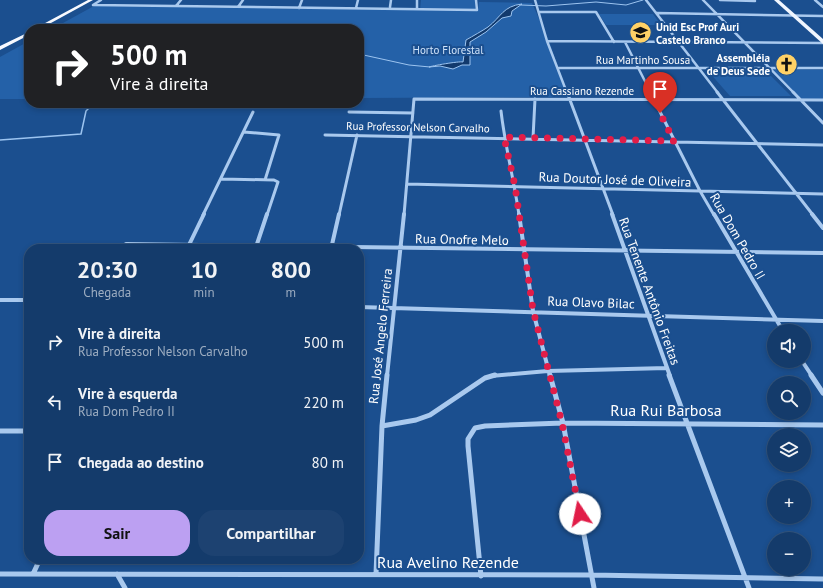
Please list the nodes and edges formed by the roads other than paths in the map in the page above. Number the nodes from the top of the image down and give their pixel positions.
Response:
1 (91, 0) edge
2 (101, 0) edge
3 (181, 0) edge
4 (243, 0) edge
5 (302, 0) edge
6 (358, 0) edge
7 (391, 0) edge
8 (417, 0) edge
9 (476, 0) edge
10 (535, 0) edge
11 (646, 0) edge
12 (703, 0) edge
13 (720, 0) edge
14 (776, 0) edge
15 (780, 0) edge
16 (815, 0) edge
17 (755, 1) edge
18 (176, 6) junction
19 (238, 7) junction
20 (390, 7) dead end
21 (823, 7) edge
22 (300, 8) junction
23 (356, 8) junction
24 (417, 9) junction
25 (539, 12) junction
26 (657, 14) junction
27 (717, 14) junction
28 (795, 15) junction
29 (823, 16) edge
30 (45, 24) edge
31 (24, 36) edge
32 (823, 38) edge
33 (547, 41) junction
34 (614, 42) junction
35 (625, 42) junction
36 (680, 42) junction
37 (823, 42) edge
38 (746, 43) junction
39 (0, 48) edge
40 (559, 68) junction
41 (638, 68) junction
42 (699, 68) junction
43 (770, 68) junction
44 (823, 68) edge
45 (570, 98) junction
46 (535, 99) junction
47 (654, 99) junction
48 (724, 99) junction
49 (414, 100) joint
50 (800, 100) junction
51 (823, 100) edge
52 (501, 111) dead end
53 (253, 112) dead end
54 (349, 112) dead end
55 (413, 113) junction
56 (823, 123) edge
57 (244, 132) junction
58 (325, 135) dead end
59 (357, 135) junction
60 (411, 136) junction
61 (504, 137) junction
62 (533, 138) junction
63 (583, 139) junction
64 (674, 141) junction
65 (758, 144) junction
66 (823, 144) edge
67 (221, 179) junction
68 (265, 180) junction
69 (407, 184) junction
70 (515, 186) junction
71 (602, 189) junction
72 (700, 191) junction
73 (797, 193) junction
74 (823, 194) edge
75 (823, 228) edge
76 (189, 244) edge
77 (257, 244) edge
78 (332, 244) edge
79 (364, 248) edge
80 (401, 248) junction
81 (524, 250) junction
82 (627, 252) junction
83 (735, 252) junction
84 (823, 253) edge
85 (0, 300) edge
86 (24, 300) edge
87 (364, 307) edge
88 (393, 308) junction
89 (533, 310) junction
90 (647, 315) junction
91 (775, 320) junction
92 (823, 321) edge
93 (778, 324) edge
94 (667, 368) junction
95 (807, 368) edge
96 (548, 371) junction
97 (823, 393) edge
98 (562, 423) junction
99 (687, 423) junction
100 (823, 425) edge
101 (382, 426) junction
102 (0, 431) edge
103 (24, 431) edge
104 (38, 564) edge
105 (0, 574) edge
106 (33, 574) junction
107 (117, 574) junction
108 (376, 574) junction
109 (591, 575) junction
110 (481, 576) junction
111 (746, 578) junction
112 (823, 579) edge
113 (125, 588) edge
114 (594, 588) edge
115 (749, 588) edge

1 - 30 highway
2 - 18 street
3 - 18 street
4 - 19 street
5 - 22 street
6 - 23 street
7 - 20 street
8 - 24 street
9 - 24 street
10 - 25 street, Rua Tenente Antônio Freitas
11 - 26 street
12 - 27 street
13 - 17 street
14 - 28 main road
15 - 28 main road
16 - 21 street
18 - 19 street
19 - 22 street
22 - 23 street
23 - 24 street
25 - 33 street, Rua Tenente Antônio Freitas
25 - 34 street
26 - 27 street
26 - 36 street
27 - 28 street
27 - 38 street
28 - 29 street
28 - 32 main road
28 - 37 main road
31 - 39 highway
33 - 34 street
33 - 40 street, Rua Tenente Antônio Freitas
34 - 35 street
35 - 36 street
35 - 41 street, Rua Dom Pedro II
36 - 38 street
36 - 42 street
37 - 38 street
38 - 43 street
40 - 41 street, Rua Martinho Sousa
40 - 45 street, Rua Tenente Antônio Freitas
41 - 42 street, Rua Martinho Sousa
41 - 47 street, Rua Dom Pedro II
42 - 43 street, Rua Martinho Sousa
42 - 48 street
43 - 44 street, Rua Martinho Sousa
43 - 50 street
45 - 46 street, Rua Cassiano Rezende
45 - 47 street, Rua Cassiano Rezende
45 - 63 street, Rua Tenente Antônio Freitas
46 - 49 street, Rua Cassiano Rezende
46 - 62 street
47 - 48 street, Rua Cassiano Rezende
47 - 64 street, Rua Dom Pedro II
48 - 50 street, Rua Cassiano Rezende
48 - 65 street
49 - 55 street, Rua José Angelo Ferreira
50 - 51 street, Rua Cassiano Rezende
50 - 56 street
52 - 61 street
53 - 57 street
54 - 55 street
55 - 60 street, Rua José Angelo Ferreira
57 - 67 street
57 - 68 street
58 - 59 street, Rua Professor Nelson Carvalho
59 - 60 street, Rua Professor Nelson Carvalho
59 - 78 street
60 - 61 street, Rua Professor Nelson Carvalho
60 - 69 street, Rua José Angelo Ferreira
61 - 62 street, Rua Professor Nelson Carvalho
61 - 70 street
62 - 63 street, Rua Professor Nelson Carvalho
63 - 64 street, Rua Professor Nelson Carvalho
63 - 71 street, Rua Tenente Antônio Freitas
64 - 65 street, Rua Professor Nelson Carvalho
64 - 72 street, Rua Dom Pedro II
65 - 66 street, Rua Professor Nelson Carvalho
65 - 73 street
67 - 68 street
67 - 76 street
68 - 77 street
69 - 70 street, Rua Doutor José de Oliveira
69 - 80 street, Rua José Angelo Ferreira
70 - 71 street, Rua Doutor José de Oliveira
70 - 81 street
71 - 72 street, Rua Doutor José de Oliveira
71 - 82 street, Rua Tenente Antônio Freitas
72 - 73 street, Rua Doutor José de Oliveira
72 - 83 street, Rua Dom Pedro II
73 - 74 street, Rua Doutor José de Oliveira
73 - 75 street
79 - 80 street, Rua Onofre Melo
80 - 81 street, Rua Onofre Melo
80 - 88 street, Rua José Angelo Ferreira
81 - 82 street, Rua Onofre Melo
81 - 89 street
82 - 83 street, Rua Onofre Melo
82 - 90 street, Rua Tenente Antônio Freitas
83 - 84 street, Rua Onofre Melo
83 - 91 street, Rua Dom Pedro II
85 - 86 street
87 - 88 street, Rua Olavo Bilac
88 - 89 street, Rua Olavo Bilac
88 - 101 street, Rua José Angelo Ferreira
89 - 90 street, Rua Olavo Bilac
89 - 96 street
90 - 91 street, Rua Olavo Bilac
90 - 94 street, Rua Tenente Antônio Freitas
91 - 92 street, Rua Olavo Bilac
91 - 93 street, Rua Dom Pedro II
94 - 96 street
94 - 99 street, Rua Tenente Antônio Freitas
95 - 97 street
96 - 98 street
96 - 101 street
98 - 99 street, Rua Rui Barbosa
98 - 109 street
98 - 110 street, Rua Rui Barbosa
99 - 100 street, Rua Rui Barbosa
99 - 111 street, Rua Tenente Antônio Freitas
101 - 108 street, Rua José Angelo Ferreira
102 - 103 street
104 - 106 street
105 - 106 street, Rua Avelino Rezende
106 - 107 street, Rua Avelino Rezende
107 - 108 street, Rua Avelino Rezende
107 - 113 street
108 - 110 street, Rua Avelino Rezende
109 - 110 street, Rua Avelino Rezende
109 - 111 street, Rua Avelino Rezende
109 - 114 street
111 - 112 street, Rua Avelino Rezende
111 - 115 street, Rua Tenente Antônio Freitas

